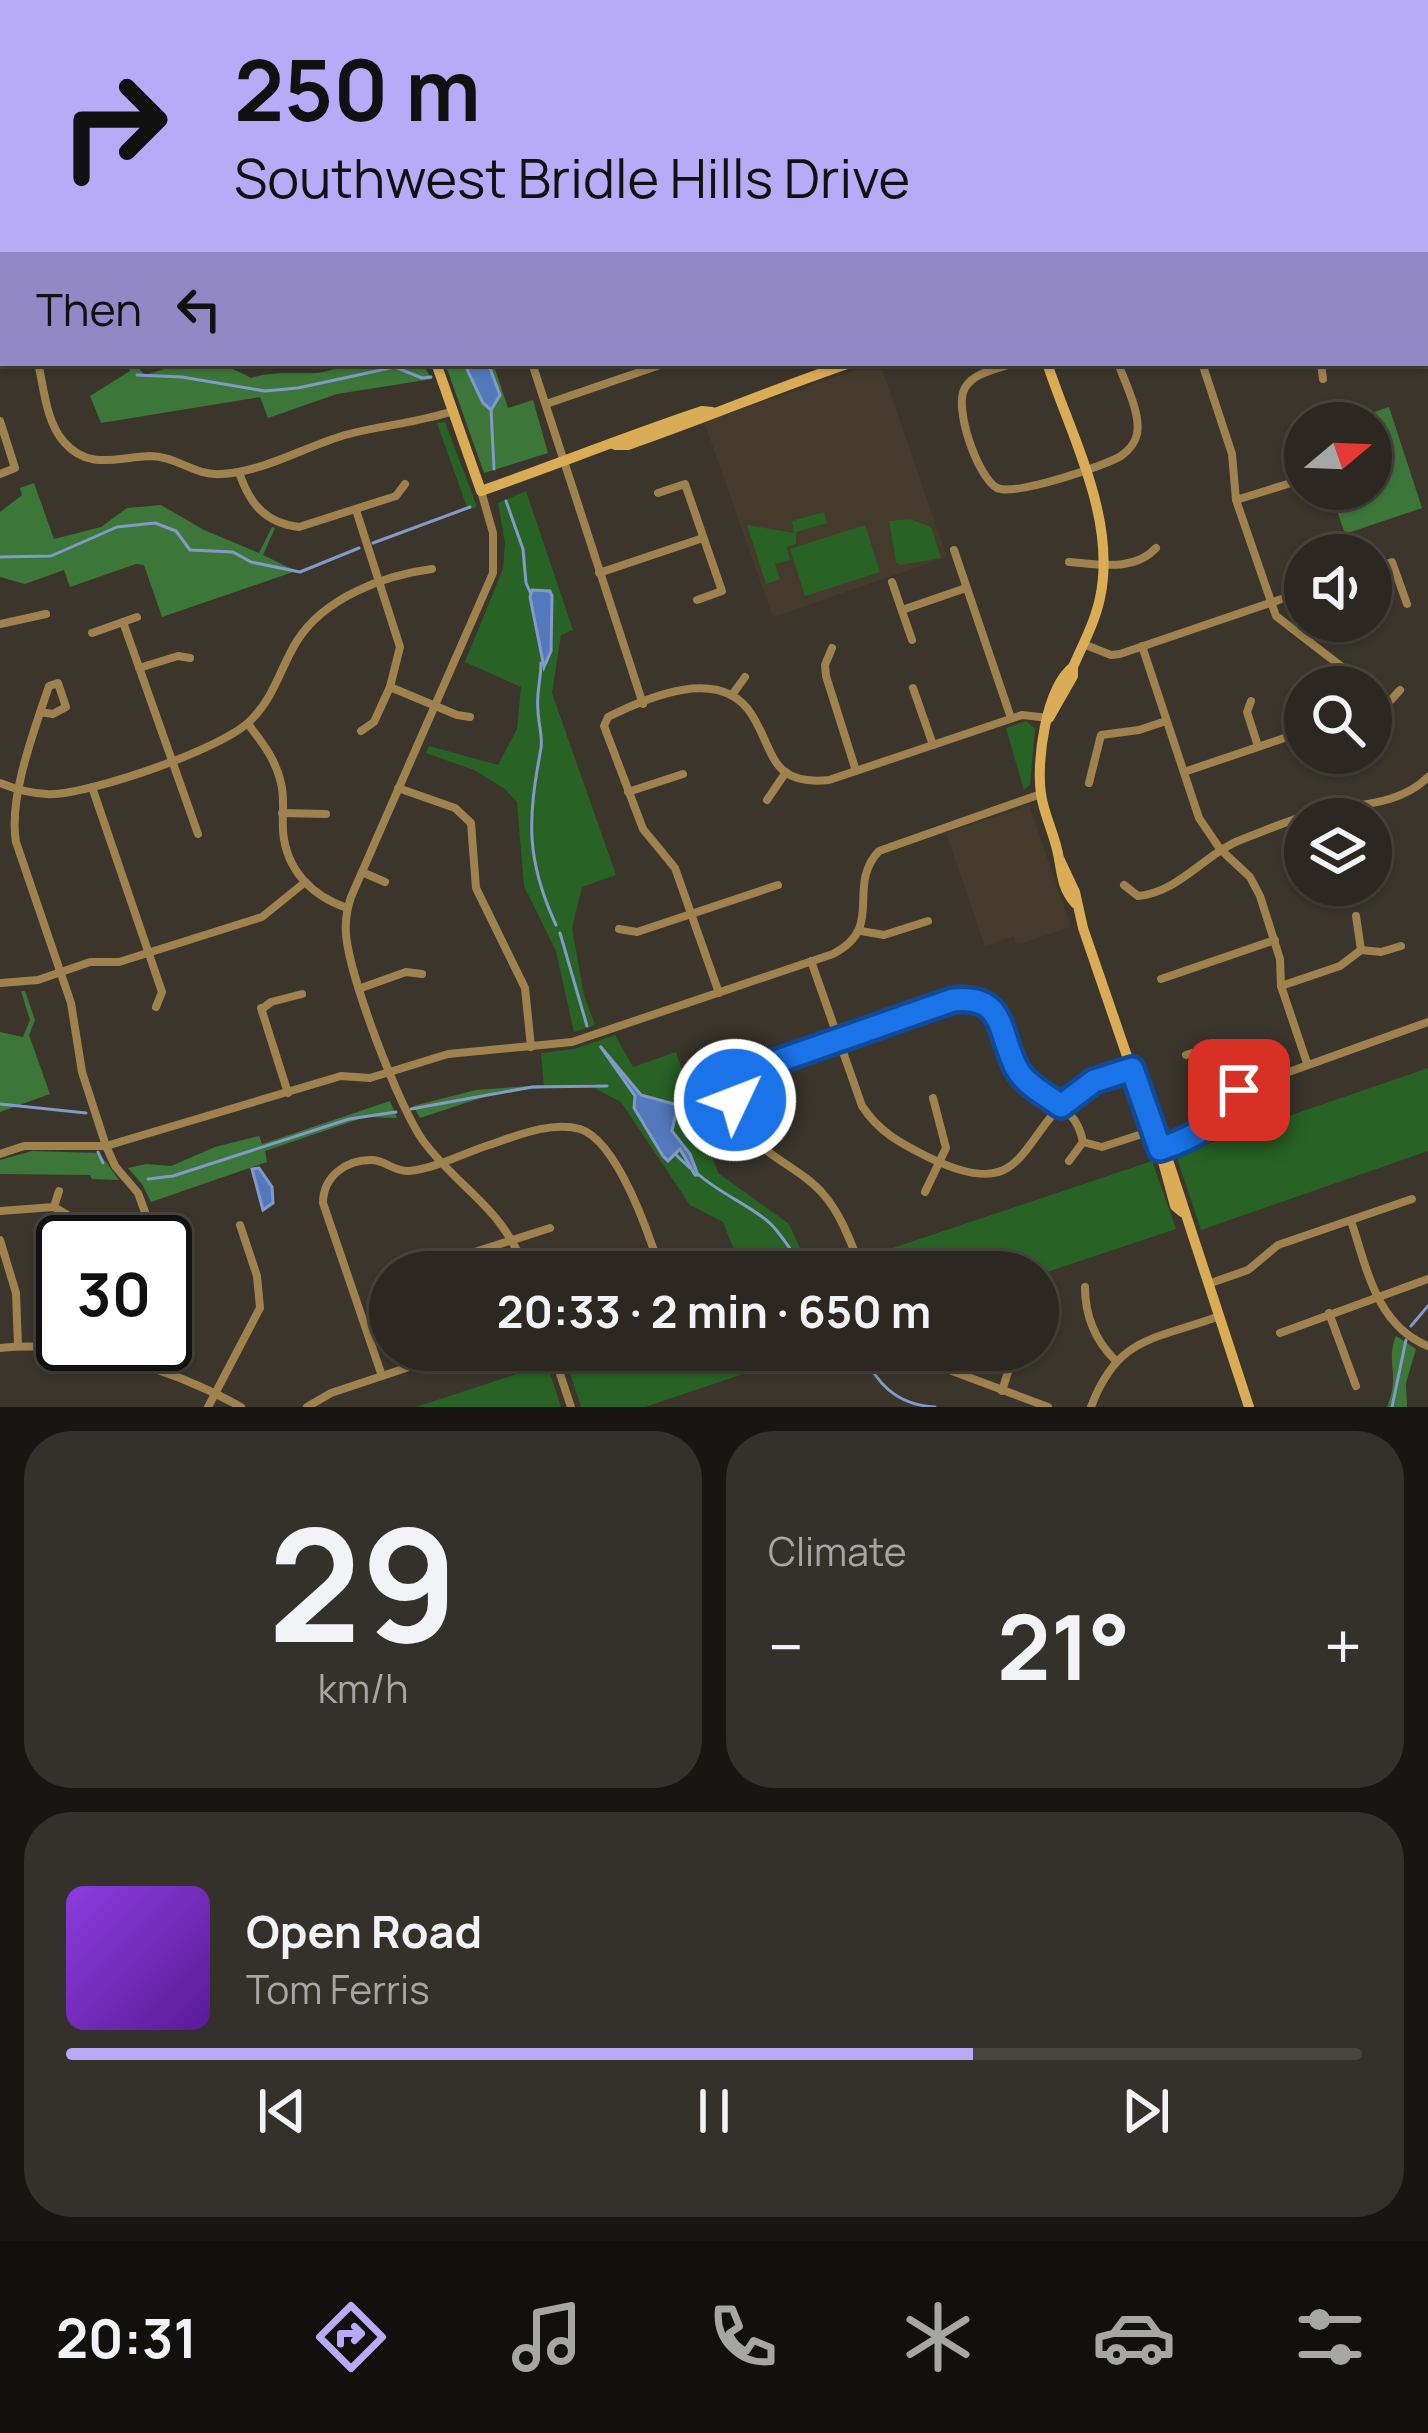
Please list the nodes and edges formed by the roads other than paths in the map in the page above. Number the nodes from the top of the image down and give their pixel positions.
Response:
1 (39, 366) edge
2 (437, 366) edge
3 (533, 366) edge
4 (657, 366) edge
5 (842, 366) edge
6 (1006, 366) edge
7 (1048, 366) edge
8 (1119, 366) edge
9 (1203, 366) edge
10 (1321, 366) edge
11 (1323, 379) dead end
12 (546, 404) junction
13 (1232, 409) dead end
14 (453, 411) junction
15 (1219, 413) junction
16 (0, 421) edge
17 (566, 462) junction
18 (1083, 469) junction
19 (239, 472) junction
20 (0, 474) edge
21 (405, 484) dead end
22 (1284, 485) edge
23 (481, 491) junction
24 (658, 493) dead end
25 (1236, 500) junction
26 (356, 510) junction
27 (703, 538) junction
28 (1156, 548) dead end
29 (954, 550) dead end
30 (1070, 562) dead end
31 (1392, 562) edge
32 (1104, 565) junction
33 (432, 568) dead end
34 (599, 573) junction
35 (892, 582) dead end
36 (381, 583) junction
37 (967, 588) junction
38 (1284, 598) edge
39 (697, 600) dead end
40 (1270, 602) junction
41 (1406, 604) dead end
42 (902, 610) junction
43 (46, 614) dead end
44 (137, 617) dead end
45 (123, 622) junction
46 (0, 624) edge
47 (92, 633) dead end
48 (912, 640) dead end
49 (1083, 644) junction
50 (1142, 646) junction
51 (832, 648) dead end
52 (190, 658) dead end
53 (1341, 666) edge
54 (139, 668) junction
55 (745, 677) dead end
56 (391, 687) junction
57 (913, 688) dead end
58 (1400, 690) dead end
59 (732, 695) junction
60 (1392, 699) edge
61 (1251, 701) dead end
62 (643, 704) junction
63 (434, 706) junction
64 (40, 712) dead end
65 (470, 717) dead end
66 (1011, 718) junction
67 (1049, 718) junction
68 (1166, 721) junction
69 (248, 724) junction
70 (361, 731) dead end
71 (1284, 737) edge
72 (933, 745) junction
73 (1258, 746) junction
74 (171, 760) junction
75 (856, 771) junction
76 (786, 772) junction
77 (1184, 772) junction
78 (683, 774) dead end
79 (1428, 777) edge
80 (0, 783) edge
81 (1089, 783) dead end
82 (92, 788) junction
83 (398, 788) junction
84 (20, 790) junction
85 (628, 792) junction
86 (1041, 794) junction
87 (767, 800) dead end
88 (282, 813) junction
89 (326, 814) dead end
90 (198, 834) dead end
91 (1220, 849) junction
92 (362, 872) junction
93 (385, 882) dead end
94 (304, 883) junction
95 (778, 885) dead end
96 (1124, 885) dead end
97 (32, 890) junction
98 (20, 895) dead end
99 (347, 908) junction
100 (692, 915) junction
101 (1356, 916) dead end
102 (928, 921) dead end
103 (620, 929) dead end
104 (861, 931) junction
105 (1275, 940) junction
106 (1401, 946) dead end
107 (1361, 950) junction
108 (148, 953) junction
109 (811, 961) junction
110 (60, 971) junction
111 (422, 974) dead end
112 (1161, 979) dead end
113 (0, 983) edge
114 (1281, 986) junction
115 (361, 988) junction
116 (718, 993) junction
117 (302, 994) dead end
118 (156, 1007) dead end
119 (1428, 1022) edge
120 (838, 1040) junction
121 (531, 1047) junction
122 (1186, 1055) dead end
123 (1307, 1064) junction
124 (1132, 1069) junction
125 (390, 1072) junction
126 (1239, 1090) junction
127 (288, 1094) junction
128 (933, 1098) dead end
129 (1061, 1106) junction
130 (1139, 1135) dead end
131 (1083, 1142) junction
132 (106, 1146) junction
133 (1161, 1153) junction
134 (0, 1154) edge
135 (1069, 1161) dead end
136 (441, 1162) junction
137 (942, 1163) junction
138 (59, 1191) dead end
139 (925, 1192) dead end
140 (1412, 1199) dead end
141 (54, 1207) junction
142 (0, 1211) edge
143 (67, 1215) edge
144 (146, 1215) edge
145 (1351, 1221) junction
146 (240, 1225) dead end
147 (550, 1228) dead end
148 (0, 1240) edge
149 (512, 1240) junction
150 (478, 1251) edge
151 (517, 1251) edge
152 (653, 1251) edge
153 (853, 1251) edge
154 (1428, 1279) edge
155 (1206, 1285) junction
156 (1085, 1287) dead end
157 (1377, 1296) junction
158 (1330, 1313) junction
159 (1217, 1317) junction
160 (1280, 1333) dead end
161 (1425, 1345) edge
162 (18, 1346) junction
163 (36, 1347) edge
164 (0, 1348) edge
165 (1114, 1360) junction
166 (158, 1371) edge
167 (397, 1371) edge
168 (559, 1371) edge
169 (952, 1371) edge
170 (1008, 1371) edge
171 (382, 1376) junction
172 (1356, 1386) dead end
173 (1002, 1391) junction
174 (214, 1394) junction
175 (208, 1407) edge
176 (241, 1407) edge
177 (307, 1407) edge
178 (571, 1407) edge
179 (1048, 1407) edge
180 (1091, 1407) edge
181 (1249, 1407) edge

1 - 19 street
2 - 14 main road
3 - 12 street
4 - 12 street
5 - 17 main road
6 - 18 street
7 - 18 main road
8 - 18 street
9 - 15 street
10 - 11 street
12 - 17 street
13 - 15 street
14 - 19 street
14 - 23 main road
15 - 25 street
16 - 20 street
17 - 23 main road
17 - 34 street
18 - 32 main road
19 - 26 street
21 - 26 street
22 - 25 street
23 - 63 street
24 - 27 street
25 - 40 street
26 - 36 street
27 - 34 street
27 - 39 street
28 - 32 street
29 - 37 street
30 - 32 street
31 - 41 street
32 - 49 main road
33 - 36 street
34 - 62 street
35 - 42 street
36 - 56 street
36 - 69 street
37 - 42 street
37 - 66 street
38 - 40 street
40 - 50 street
40 - 53 street
42 - 48 street
43 - 46 street
44 - 45 street
45 - 47 street
45 - 54 street
49 - 50 street
49 - 67 main road
50 - 68 street
51 - 75 street
52 - 54 street
54 - 74 street
55 - 59 street
56 - 63 street
56 - 70 street
57 - 72 street
58 - 60 street
59 - 62 street
59 - 76 street
61 - 73 street
62 - 85 street
63 - 65 street
63 - 83 street
64 - 84 street
66 - 67 street
66 - 72 street
67 - 86 main road
68 - 77 street
68 - 81 street
69 - 74 street
69 - 88 street
71 - 73 street
72 - 75 street
73 - 77 street
74 - 82 street
74 - 90 street
75 - 76 street
76 - 87 street
77 - 91 street
78 - 85 street
79 - 91 street
80 - 84 street
82 - 84 street
82 - 108 street
83 - 92 street
83 - 121 street
84 - 97 street
85 - 100 street
86 - 104 street
86 - 124 main road
88 - 89 street
88 - 94 street
91 - 96 street
91 - 105 street
92 - 93 street
92 - 99 street
94 - 99 street
94 - 108 street
95 - 100 street
97 - 98 street
97 - 110 street
99 - 115 street
100 - 103 street
100 - 116 street
101 - 107 street
102 - 104 street
104 - 109 street
105 - 112 street
105 - 114 street
106 - 107 street
107 - 114 street
108 - 110 street
108 - 118 street
109 - 116 street
109 - 120 street
110 - 113 street
110 - 132 street
111 - 115 street
114 - 123 street
115 - 125 street
116 - 121 street
117 - 127 street
119 - 123 street
120 - 129 street
120 - 137 street
120 - 153 street
121 - 125 street
122 - 126 street
123 - 126 street
124 - 129 street
124 - 133 main road
125 - 127 street
125 - 136 street
126 - 133 street
127 - 132 street
128 - 137 street
129 - 131 street
129 - 137 street
130 - 131 street
131 - 135 street
132 - 134 street
132 - 144 street
133 - 155 main road
136 - 149 street
136 - 152 street
136 - 171 street
137 - 139 street
138 - 141 street
140 - 145 street
141 - 142 street
141 - 143 street
145 - 155 street
145 - 157 street
146 - 174 street
147 - 149 street
148 - 162 street
149 - 150 street
149 - 151 street
154 - 157 street
155 - 159 main road
156 - 165 street
157 - 158 street
157 - 161 street
158 - 160 street
158 - 172 street
159 - 165 street
159 - 181 main road
162 - 163 street
162 - 164 street
165 - 180 street
166 - 174 street
167 - 171 street
168 - 178 street
169 - 173 street
170 - 173 street
171 - 177 street
173 - 179 street
174 - 175 street
174 - 176 street

